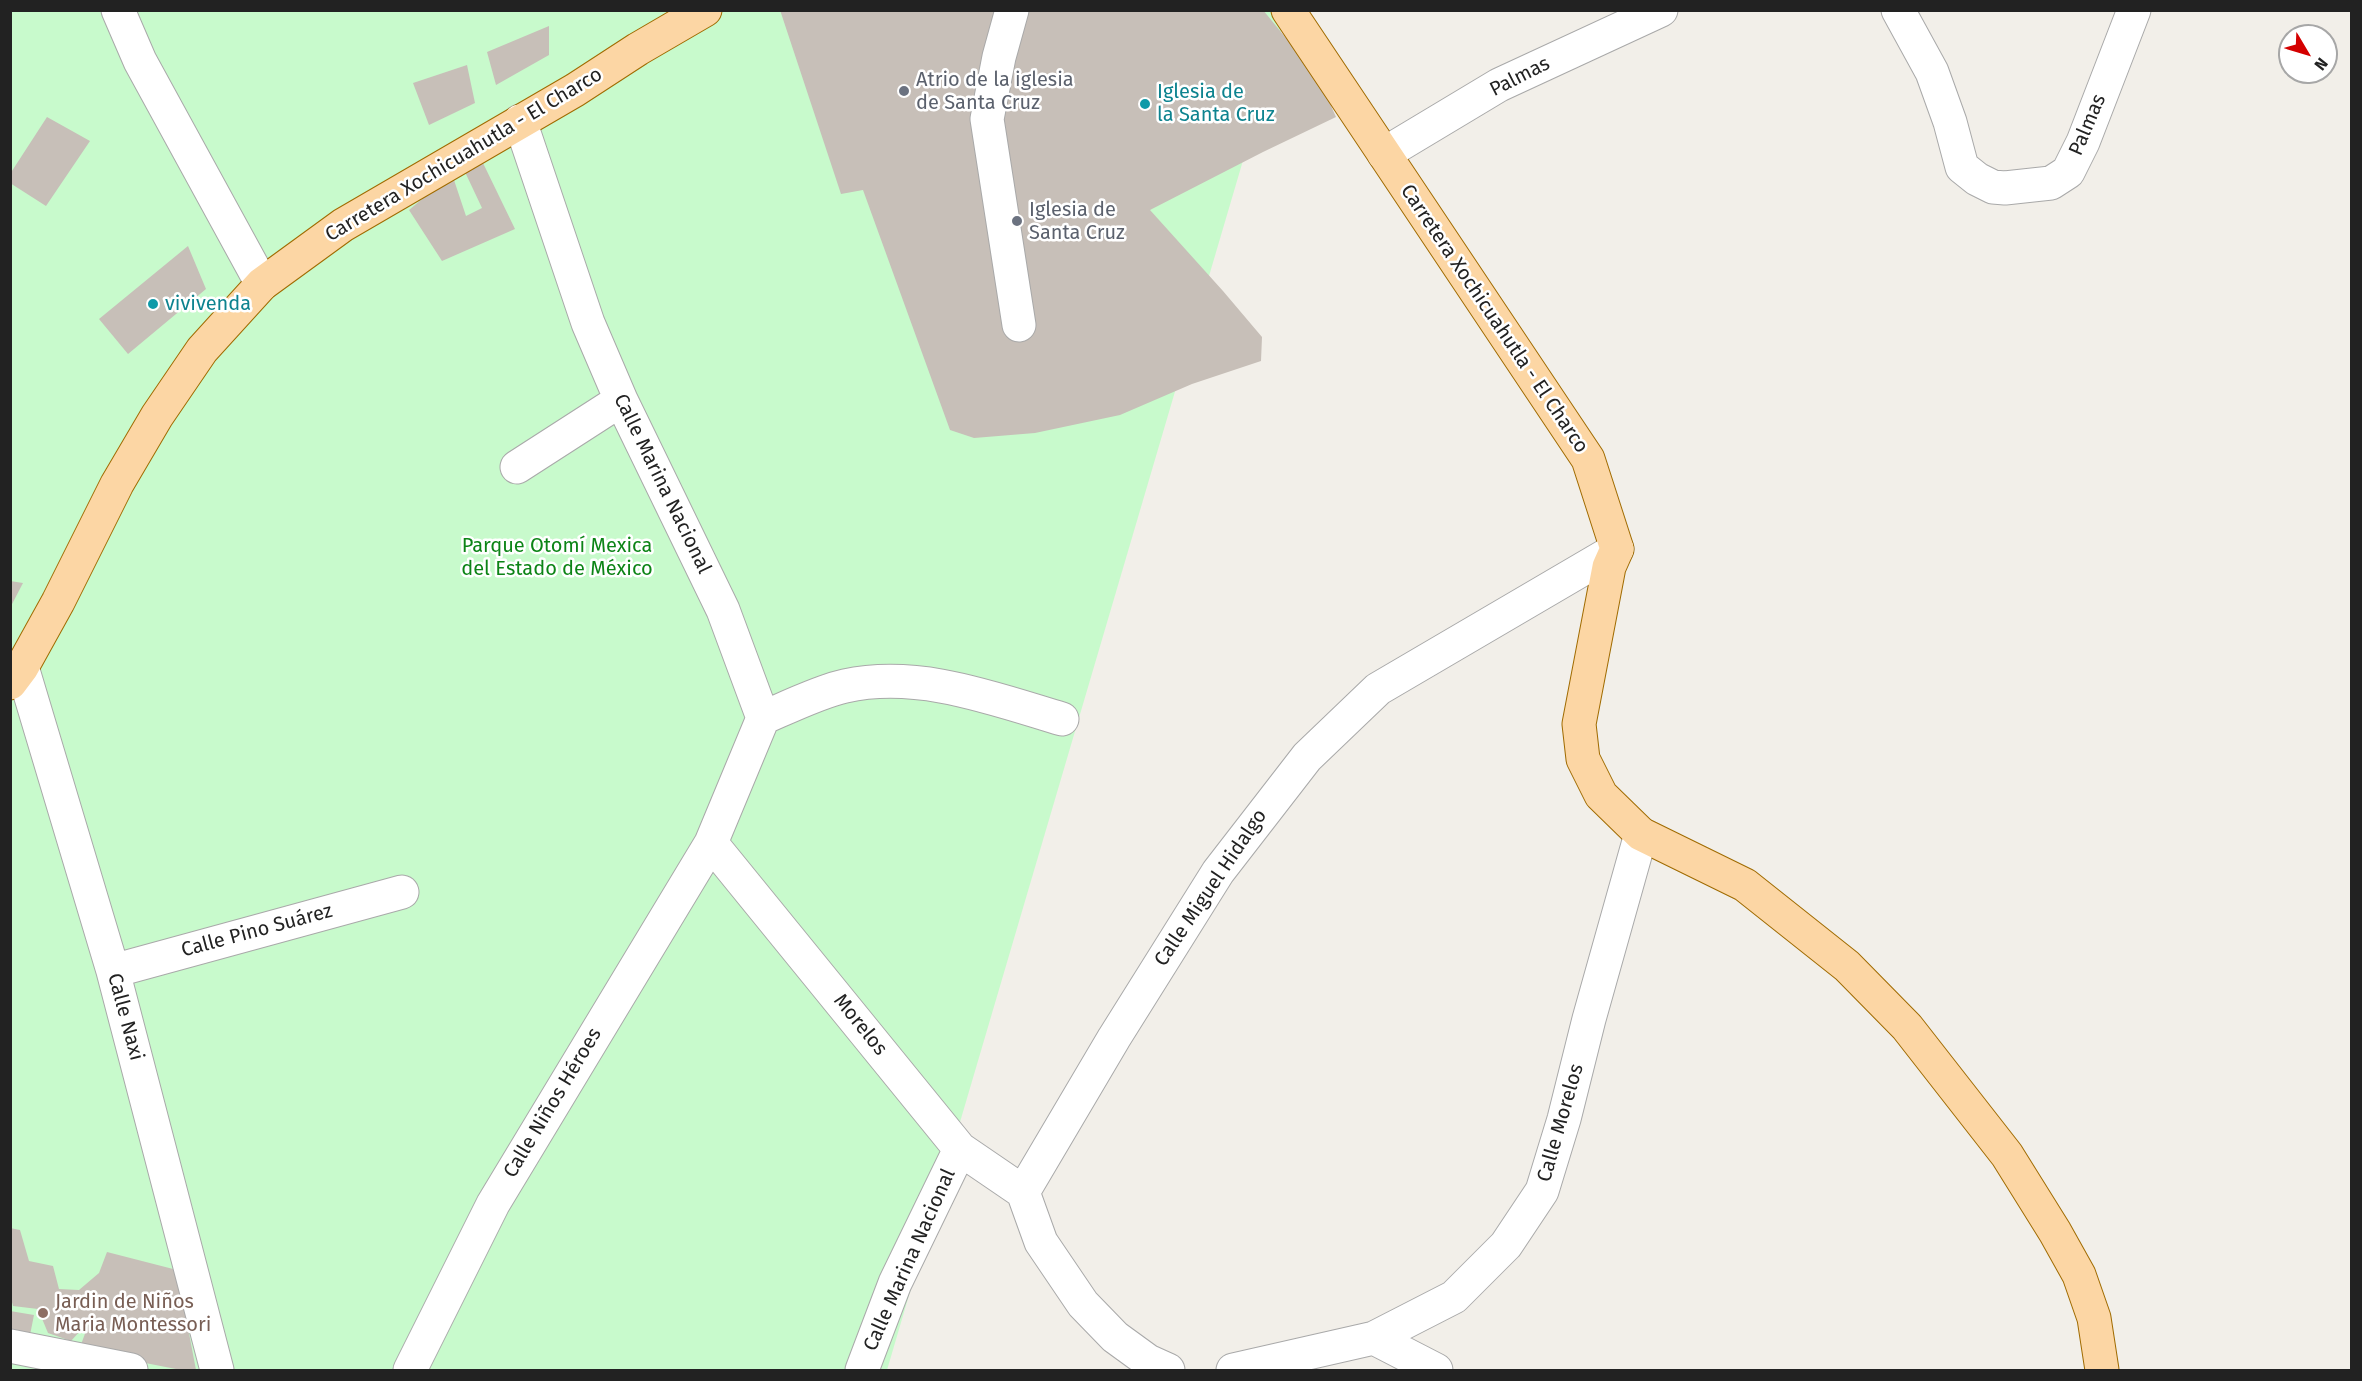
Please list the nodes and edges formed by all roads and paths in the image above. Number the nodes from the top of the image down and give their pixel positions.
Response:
1 (118, 10) edge
2 (705, 10) edge
3 (1012, 10) edge
4 (1288, 10) edge
5 (1661, 10) edge
6 (1898, 10) edge
7 (1923, 10) edge
8 (2134, 10) edge
9 (1932, 72) junction
10 (520, 121) junction
11 (1384, 154) junction
12 (262, 284) junction
13 (1019, 325) dead end
14 (621, 400) junction
15 (517, 467) dead end
16 (1617, 549) junction
17 (16, 675) edge
18 (763, 718) junction
19 (1062, 719) dead end
20 (1641, 834) junction
21 (711, 843) junction
22 (402, 892) dead end
23 (113, 971) junction
24 (960, 1149) junction
25 (1023, 1192) junction
26 (1374, 1338) junction
27 (10, 1346) edge
28 (131, 1371) edge
29 (217, 1371) edge
30 (410, 1371) edge
31 (862, 1371) edge
32 (1168, 1371) edge
33 (1233, 1371) edge
34 (1437, 1371) edge
35 (2102, 1371) edge

1 - 12 street
2 - 10 main road, Carretera Xochicuahutla - El Charco
3 - 13 street
4 - 11 main road, Carretera Xochicuahutla - El Charco
5 - 11 street, Palmas
6 - 9 street, Palmas
7 - 9 street, Palmas
8 - 9 street, Palmas
10 - 12 main road, Carretera Xochicuahutla - El Charco
10 - 14 street, Calle Marina Nacional
11 - 16 main road, Carretera Xochicuahutla - El Charco
12 - 17 main road, Carretera Xochicuahutla - El Charco
14 - 15 street
14 - 18 street, Calle Marina Nacional
16 - 20 main road
16 - 25 street, Calle Miguel Hidalgo
17 - 23 street, Calle Naxi
18 - 19 street
18 - 21 street
20 - 26 street, Calle Morelos
20 - 35 main road
21 - 24 street, Morelos
21 - 30 street, Calle Niños Héroes
22 - 23 street, Calle Pino Suárez
23 - 29 street, Calle Naxi
24 - 25 street, Morelos
24 - 31 street, Calle Marina Nacional
25 - 32 street
26 - 33 street, Calle Morelos
26 - 34 street
27 - 28 street

